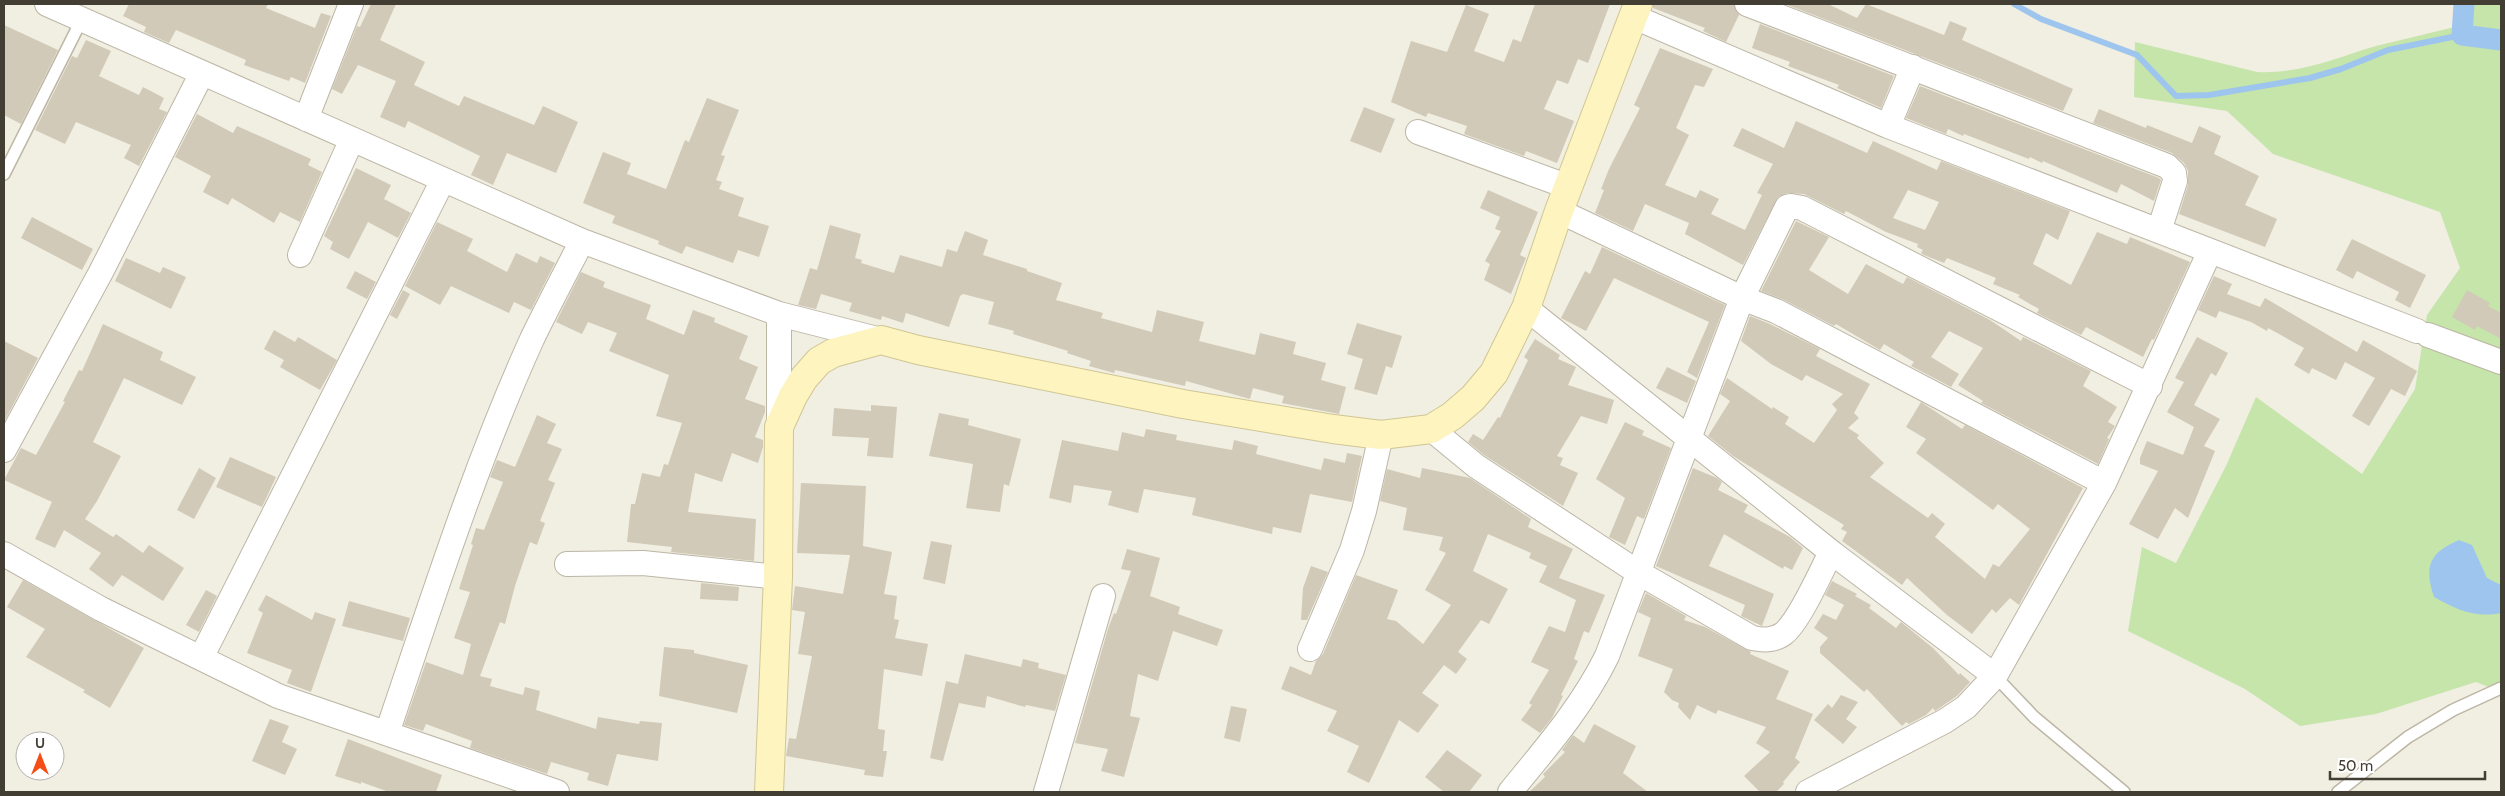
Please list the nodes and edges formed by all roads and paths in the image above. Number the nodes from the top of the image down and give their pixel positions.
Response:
1 (47, 4) edge
2 (351, 4) edge
3 (1747, 4) edge
4 (1635, 10) edge
5 (82, 19) junction
6 (1913, 67) junction
7 (202, 73) junction
8 (306, 119) junction
9 (1888, 126) junction
10 (1418, 132) dead end
11 (352, 139) junction
12 (4, 174) edge
13 (444, 180) junction
14 (1564, 199) junction
15 (2159, 231) junction
16 (582, 241) junction
17 (2210, 250) junction
18 (300, 255) dead end
19 (1742, 298) junction
20 (1526, 308) junction
21 (779, 314) junction
22 (881, 340) junction
23 (2501, 362) edge
24 (2150, 386) junction
25 (779, 427) junction
26 (1431, 429) junction
27 (1381, 435) junction
28 (1689, 439) junction
29 (4, 450) edge
30 (2104, 483) junction
31 (1831, 552) junction
32 (4, 554) edge
33 (567, 564) dead end
34 (1639, 573) junction
35 (778, 577) junction
36 (1104, 596) dead end
37 (1310, 649) dead end
38 (201, 658) junction
39 (1995, 676) junction
40 (2501, 688) edge
41 (387, 733) junction
42 (556, 792) edge
43 (770, 792) edge
44 (1046, 792) edge
45 (1510, 792) edge
46 (1808, 792) edge
47 (2124, 792) edge
48 (2338, 792) edge

1 - 5 street
2 - 8 street
3 - 6 street
4 - 9 street
4 - 14 main road
5 - 7 street
5 - 12 lane
6 - 9 street
6 - 15 street
7 - 8 street
7 - 29 street
8 - 11 street
9 - 15 street
10 - 14 street
11 - 13 street
11 - 18 street
13 - 16 street
13 - 38 street
14 - 19 street
14 - 20 main road
15 - 17 street
16 - 21 street
16 - 41 street
17 - 23 street
17 - 24 street
19 - 24 street
19 - 28 street
19 - 30 street
20 - 26 main road
20 - 28 street
21 - 22 street
21 - 25 street
22 - 25 main road
22 - 27 main road
24 - 30 street
25 - 35 main road
26 - 27 main road
26 - 34 street
27 - 37 street
28 - 31 street
28 - 34 street
30 - 39 street
31 - 34 street
31 - 39 street
32 - 38 street
33 - 35 street
34 - 45 street
35 - 43 main road
36 - 44 street
38 - 41 street
39 - 46 street
39 - 47 lane
40 - 48 lane
41 - 42 street

